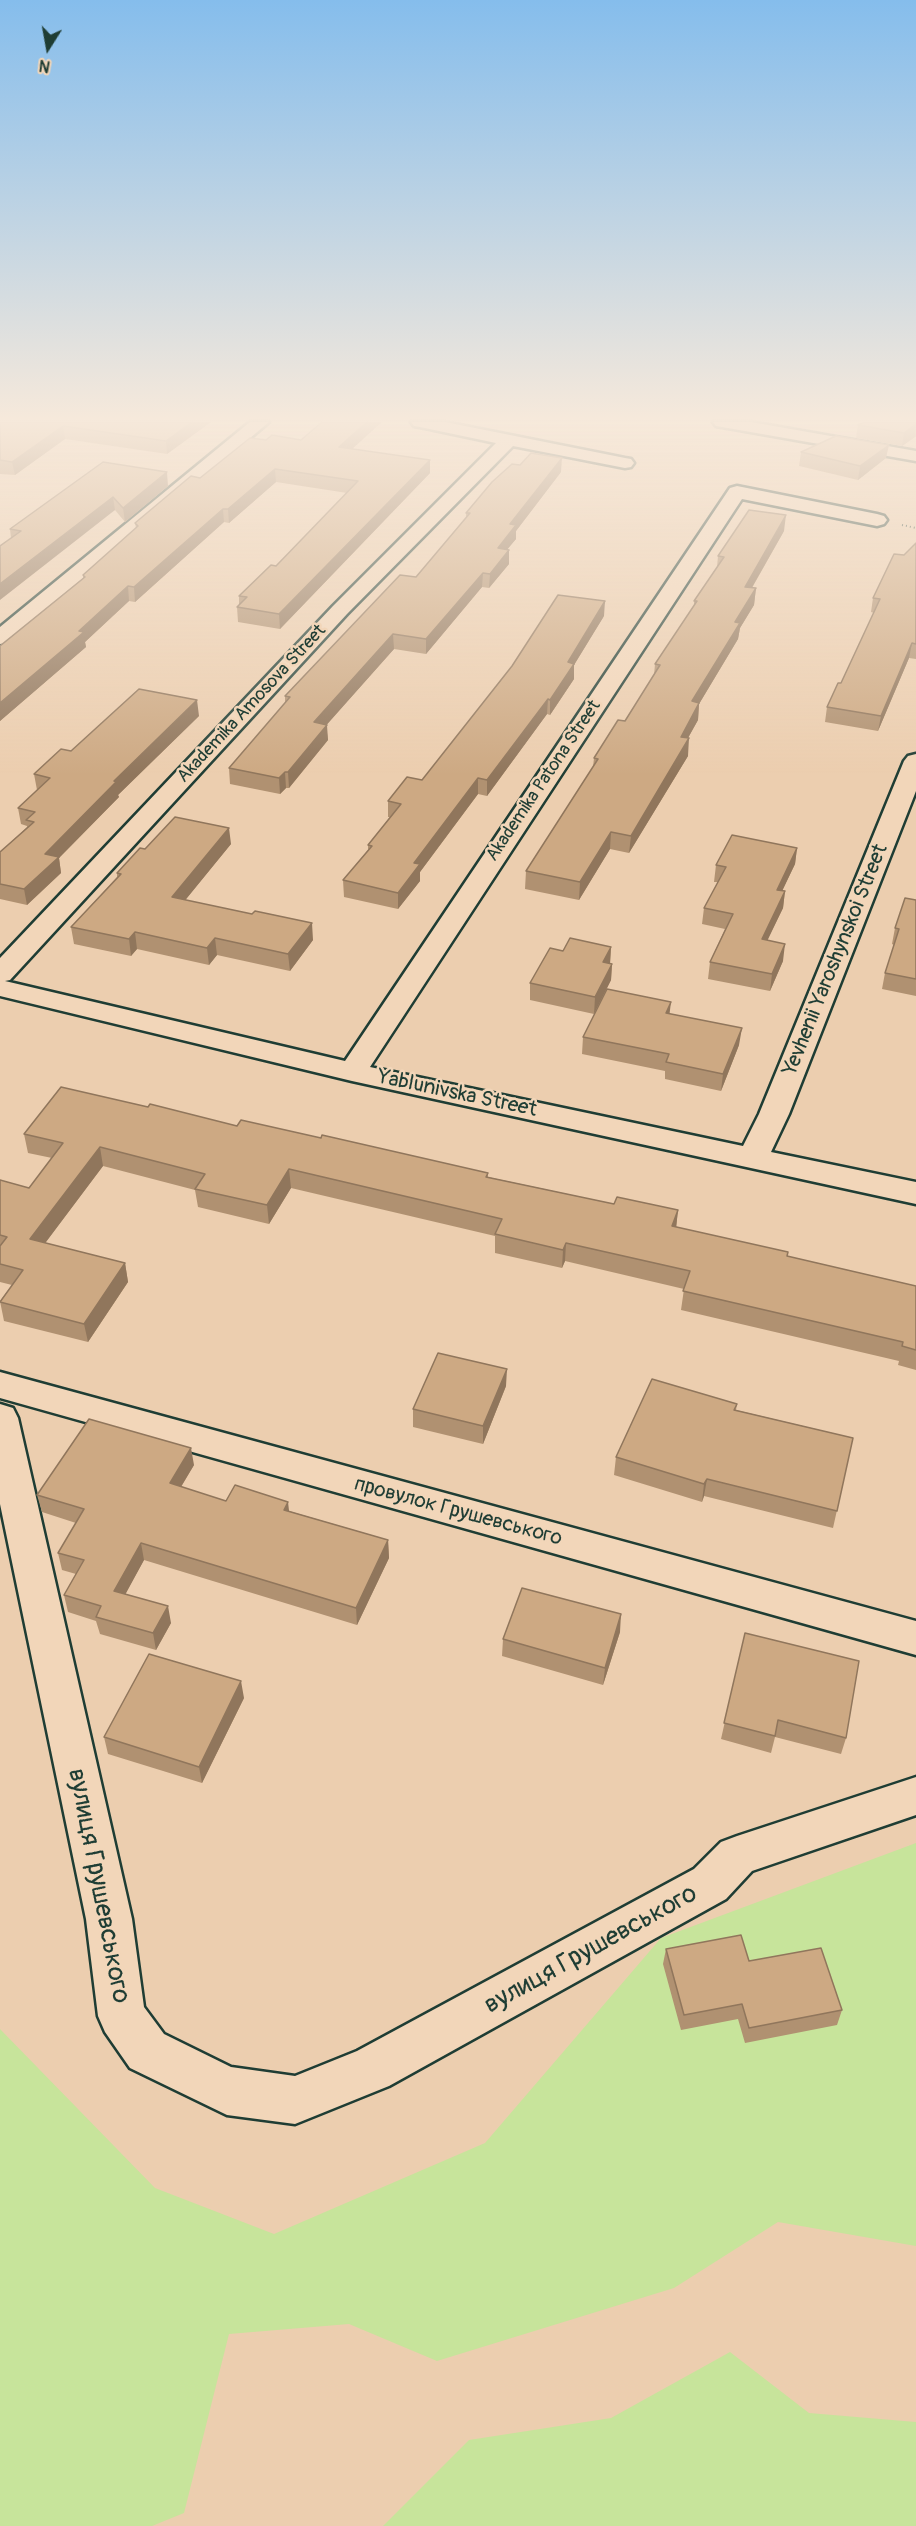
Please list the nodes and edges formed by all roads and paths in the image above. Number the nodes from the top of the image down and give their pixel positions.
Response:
1 (118, 540) edge
2 (410, 540) edge
3 (705, 540) edge
4 (0, 638) edge
5 (916, 761) edge
6 (0, 974) edge
7 (0, 988) edge
8 (352, 1072) junction
9 (753, 1157) junction
10 (916, 1193) edge
11 (0, 1385) edge
12 (0, 1418) edge
13 (916, 1638) edge
14 (916, 1796) edge

1 - 4 street
2 - 6 street, Akademika Amosova Street
3 - 8 street, Akademika Patona Street
5 - 9 street, Yevhenii Yaroshynskoi Street
7 - 8 street, Yablunivska Street
8 - 9 street, Yablunivska Street
9 - 10 street, Yablunivska Street
11 - 13 street, провулок Грушевського
12 - 14 street, вулиця Грушевського

